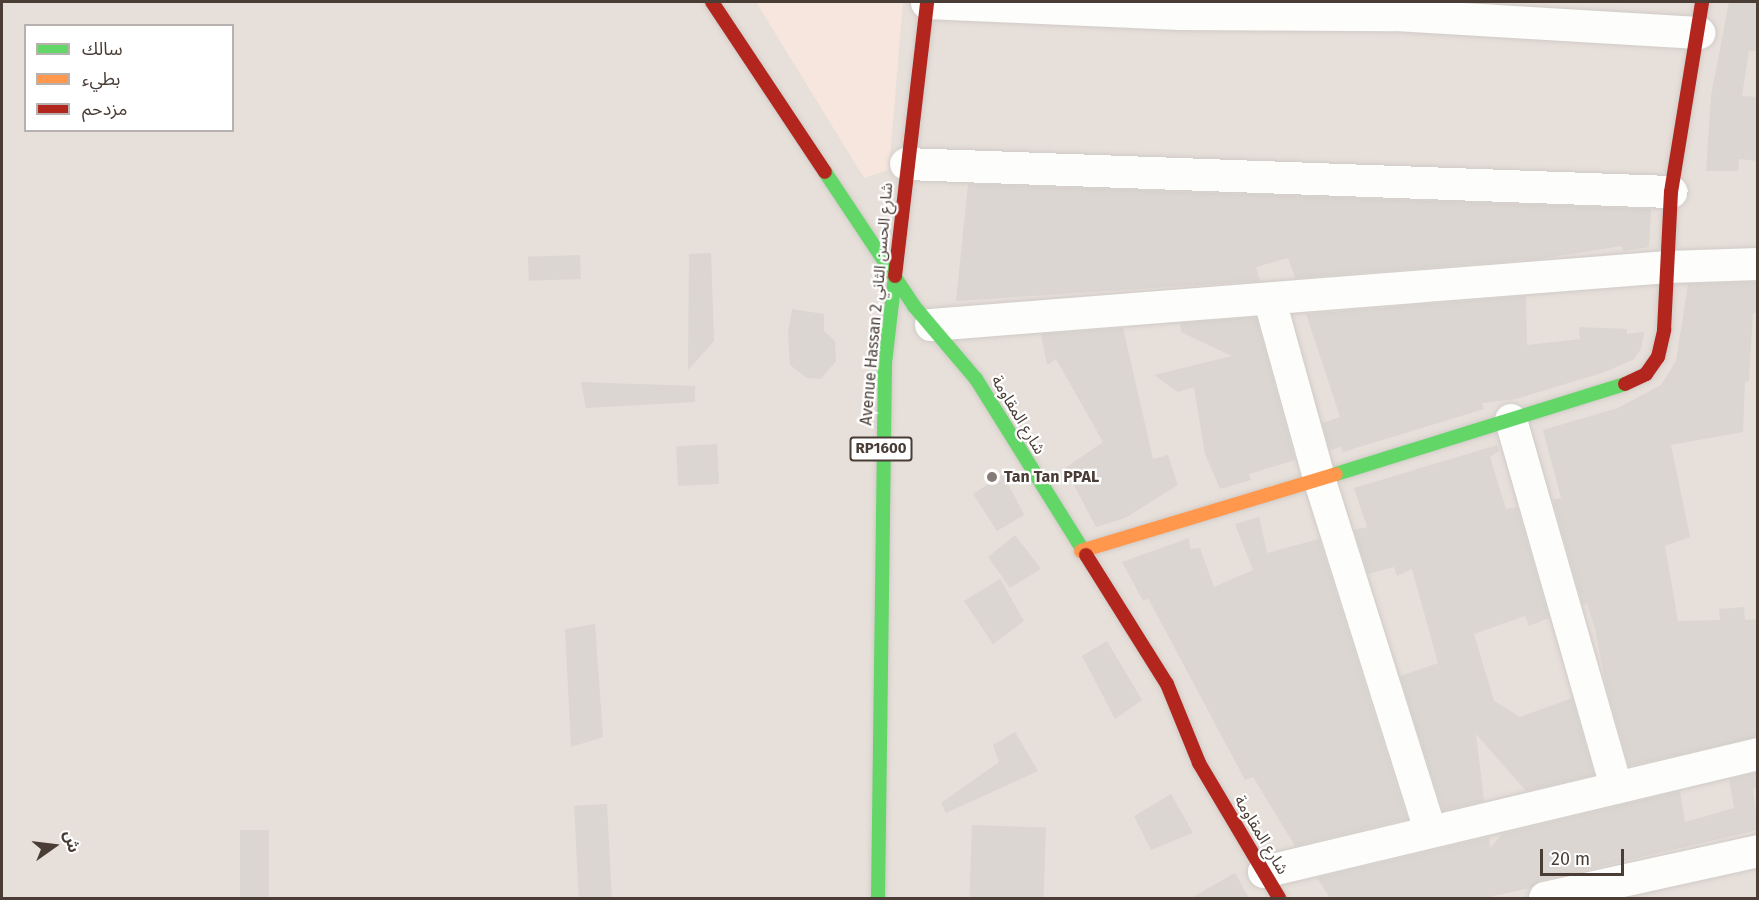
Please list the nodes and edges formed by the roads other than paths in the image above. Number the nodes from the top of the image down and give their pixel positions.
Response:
1 (712, 2) edge
2 (927, 2) edge
3 (1702, 2) edge
4 (1180, 8) edge
5 (1699, 33) junction
6 (906, 164) junction
7 (1671, 192) junction
8 (1758, 264) edge
9 (1668, 267) junction
10 (893, 276) junction
11 (1270, 301) junction
12 (931, 326) junction
13 (1511, 420) junction
14 (1319, 478) junction
15 (1081, 551) junction
16 (1758, 754) edge
17 (1616, 787) junction
18 (1430, 831) junction
19 (1758, 851) edge
20 (1271, 886) edge
21 (1653, 887) edge
22 (878, 898) edge
23 (1545, 898) edge

1 - 10 street, شارع المقاومة
2 - 4 street
2 - 6 street, Avenue Hassan 2 شارع الحسن الثاني / RP1600
3 - 5 street
4 - 5 street
5 - 7 street
6 - 7 street
6 - 10 street, Avenue Hassan 2 شارع الحسن الثاني / RP1600
7 - 9 street
8 - 9 street
9 - 11 street
9 - 13 street
10 - 12 street, شارع المقاومة
10 - 22 street, Avenue Hassan 2 شارع الحسن الثاني / RP1600
11 - 12 street
11 - 14 street
12 - 15 street, شارع المقاومة
13 - 14 street
13 - 17 street
14 - 15 street
14 - 18 street
15 - 20 street, شارع المقاومة
16 - 17 street
17 - 18 street
18 - 20 street
19 - 21 street
21 - 23 street

